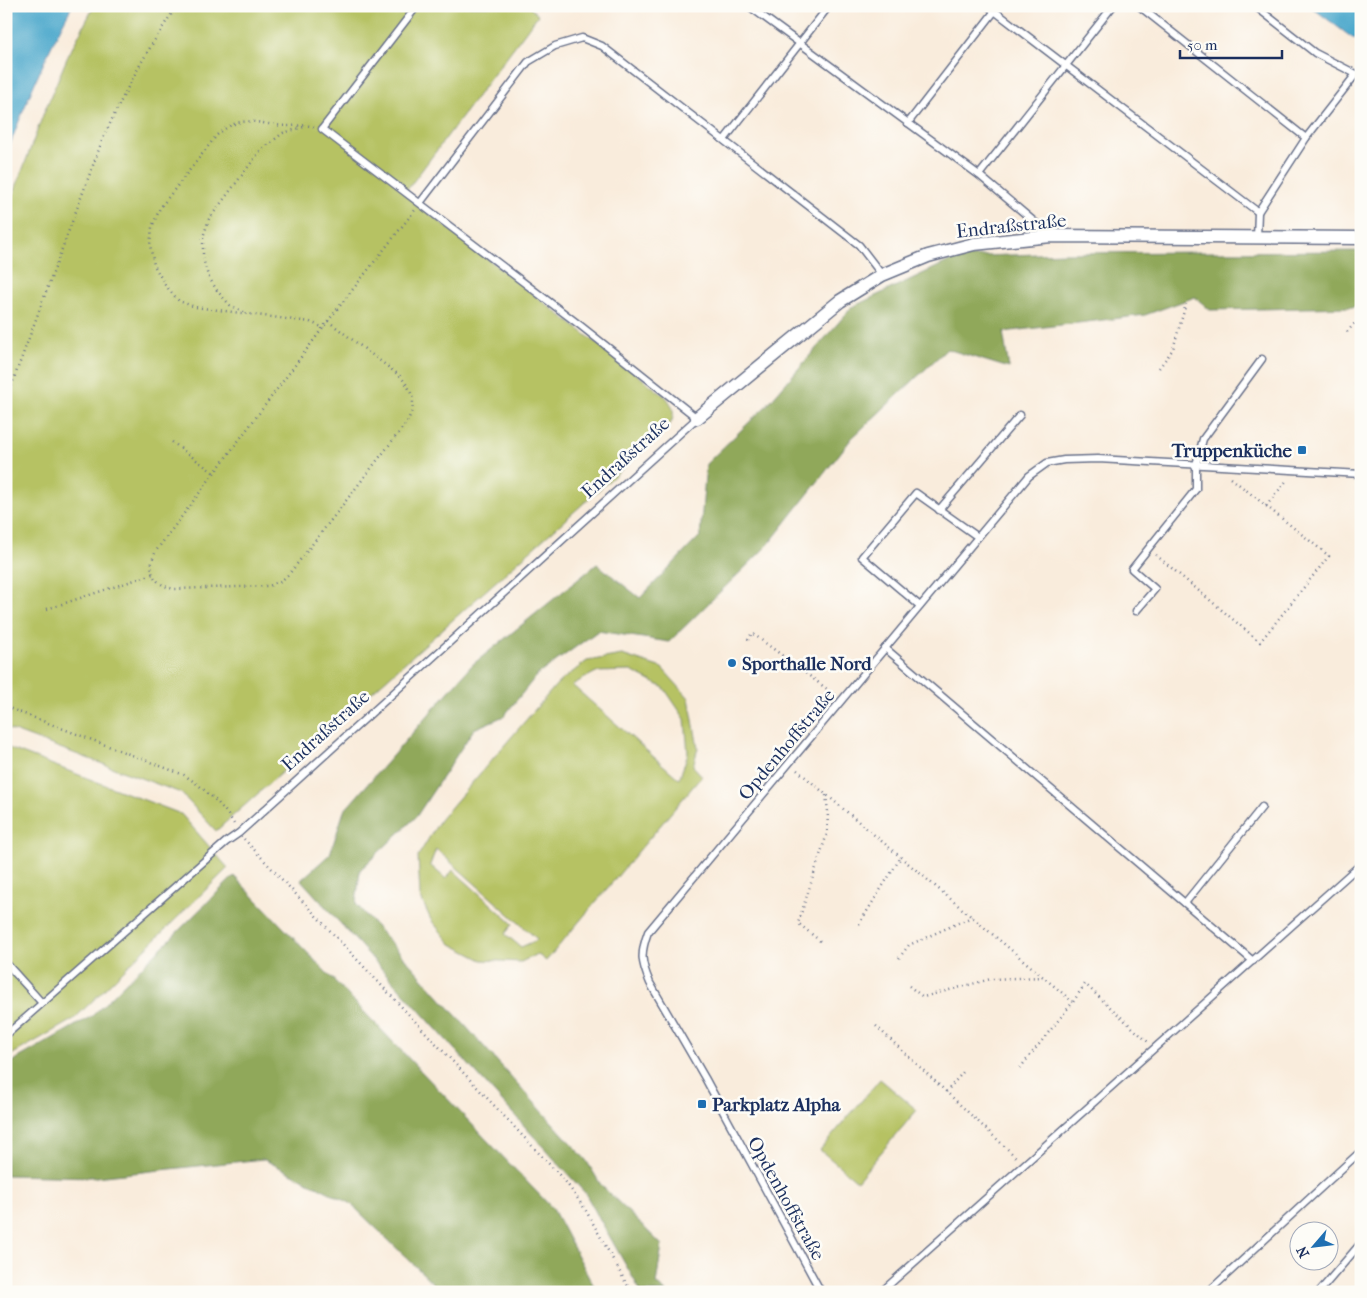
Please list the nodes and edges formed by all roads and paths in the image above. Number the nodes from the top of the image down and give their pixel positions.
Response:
1 (177, 6) edge
2 (417, 6) edge
3 (749, 6) edge
4 (829, 6) edge
5 (988, 6) edge
6 (1113, 6) edge
7 (1139, 6) edge
8 (1255, 6) edge
9 (994, 12) junction
10 (799, 44) junction
11 (1066, 66) junction
12 (1359, 74) edge
13 (908, 123) junction
14 (310, 125) junction
15 (322, 128) junction
16 (1306, 138) junction
17 (724, 140) junction
18 (979, 175) junction
19 (420, 203) junction
20 (1258, 212) junction
21 (1051, 236) junction
22 (1257, 238) junction
23 (1361, 238) edge
24 (882, 275) junction
25 (1186, 304) dead end
26 (250, 314) junction
27 (1361, 316) edge
28 (328, 321) junction
29 (324, 328) junction
30 (1347, 332) dead end
31 (1262, 359) dead end
32 (1159, 368) dead end
33 (6, 400) edge
34 (1020, 416) dead end
35 (697, 418) junction
36 (172, 442) dead end
37 (1196, 465) junction
38 (1289, 470) junction
39 (214, 473) junction
40 (1361, 474) edge
41 (1231, 478) dead end
42 (1266, 506) junction
43 (939, 510) junction
44 (978, 537) junction
45 (1149, 548) junction
46 (153, 574) junction
47 (920, 606) junction
48 (47, 609) dead end
49 (1136, 611) dead end
50 (748, 640) dead end
51 (885, 648) junction
52 (842, 700) junction
53 (6, 707) edge
54 (789, 764) junction
55 (826, 795) junction
56 (1262, 807) dead end
57 (239, 833) junction
58 (901, 857) junction
59 (1361, 864) edge
60 (1185, 903) junction
61 (972, 917) junction
62 (859, 924) dead end
63 (820, 941) dead end
64 (899, 958) dead end
65 (1253, 961) junction
66 (6, 963) edge
67 (1044, 977) junction
68 (909, 986) dead end
69 (1074, 1002) junction
70 (42, 1003) junction
71 (876, 1026) dead end
72 (6, 1035) edge
73 (1154, 1049) junction
74 (1020, 1068) dead end
75 (964, 1071) dead end
76 (946, 1092) junction
77 (1361, 1151) edge
78 (1024, 1165) junction
79 (1361, 1243) edge
80 (631, 1292) edge
81 (821, 1292) edge
82 (881, 1292) edge
83 (1208, 1292) edge
84 (1319, 1292) edge

1 - 33 path
2 - 15 lane
3 - 10 lane
4 - 10 lane
5 - 9 lane
6 - 11 lane
7 - 16 lane
8 - 12 lane
9 - 11 lane
9 - 13 lane
10 - 13 lane
10 - 17 lane
11 - 18 lane
11 - 20 lane
12 - 16 lane
13 - 18 lane
14 - 15 path
14 - 26 path
14 - 26 path
15 - 19 lane
16 - 20 lane
17 - 19 lane
17 - 24 lane
18 - 21 lane
19 - 28 path
19 - 35 lane
20 - 22 lane
21 - 22 street, Endraßstraße
21 - 24 street, Endraßstraße
22 - 23 street, Endraßstraße
24 - 35 street, Endraßstraße
25 - 32 path
26 - 29 path
27 - 30 path
28 - 29 path
28 - 46 path
29 - 39 path
31 - 37 lane
34 - 43 lane
35 - 57 lane, Endraßstraße
36 - 39 path
37 - 38 lane, Opdenhoffstraße
37 - 44 lane, Opdenhoffstraße
37 - 45 lane
38 - 40 lane, Opdenhoffstraße
38 - 42 path
39 - 46 path
41 - 42 path
42 - 45 path
43 - 44 lane
43 - 47 lane
44 - 47 lane, Opdenhoffstraße
45 - 49 lane
46 - 48 path
47 - 51 lane, Opdenhoffstraße
50 - 52 path
51 - 52 lane, Opdenhoffstraße
51 - 60 lane
52 - 54 lane, Opdenhoffstraße
53 - 57 path
54 - 55 path
54 - 81 lane, Opdenhoffstraße
55 - 58 path
55 - 63 path
56 - 60 lane
57 - 70 lane, Endraßstraße
57 - 80 path
58 - 61 path
58 - 62 path
59 - 65 lane
60 - 65 lane
61 - 64 path
61 - 67 path
65 - 73 lane
66 - 70 lane
67 - 68 path
67 - 69 path
69 - 73 path
69 - 74 path
70 - 72 lane, Endraßstraße
71 - 76 path
73 - 78 lane
75 - 76 path
76 - 78 path
77 - 83 lane
78 - 82 lane
79 - 84 lane

